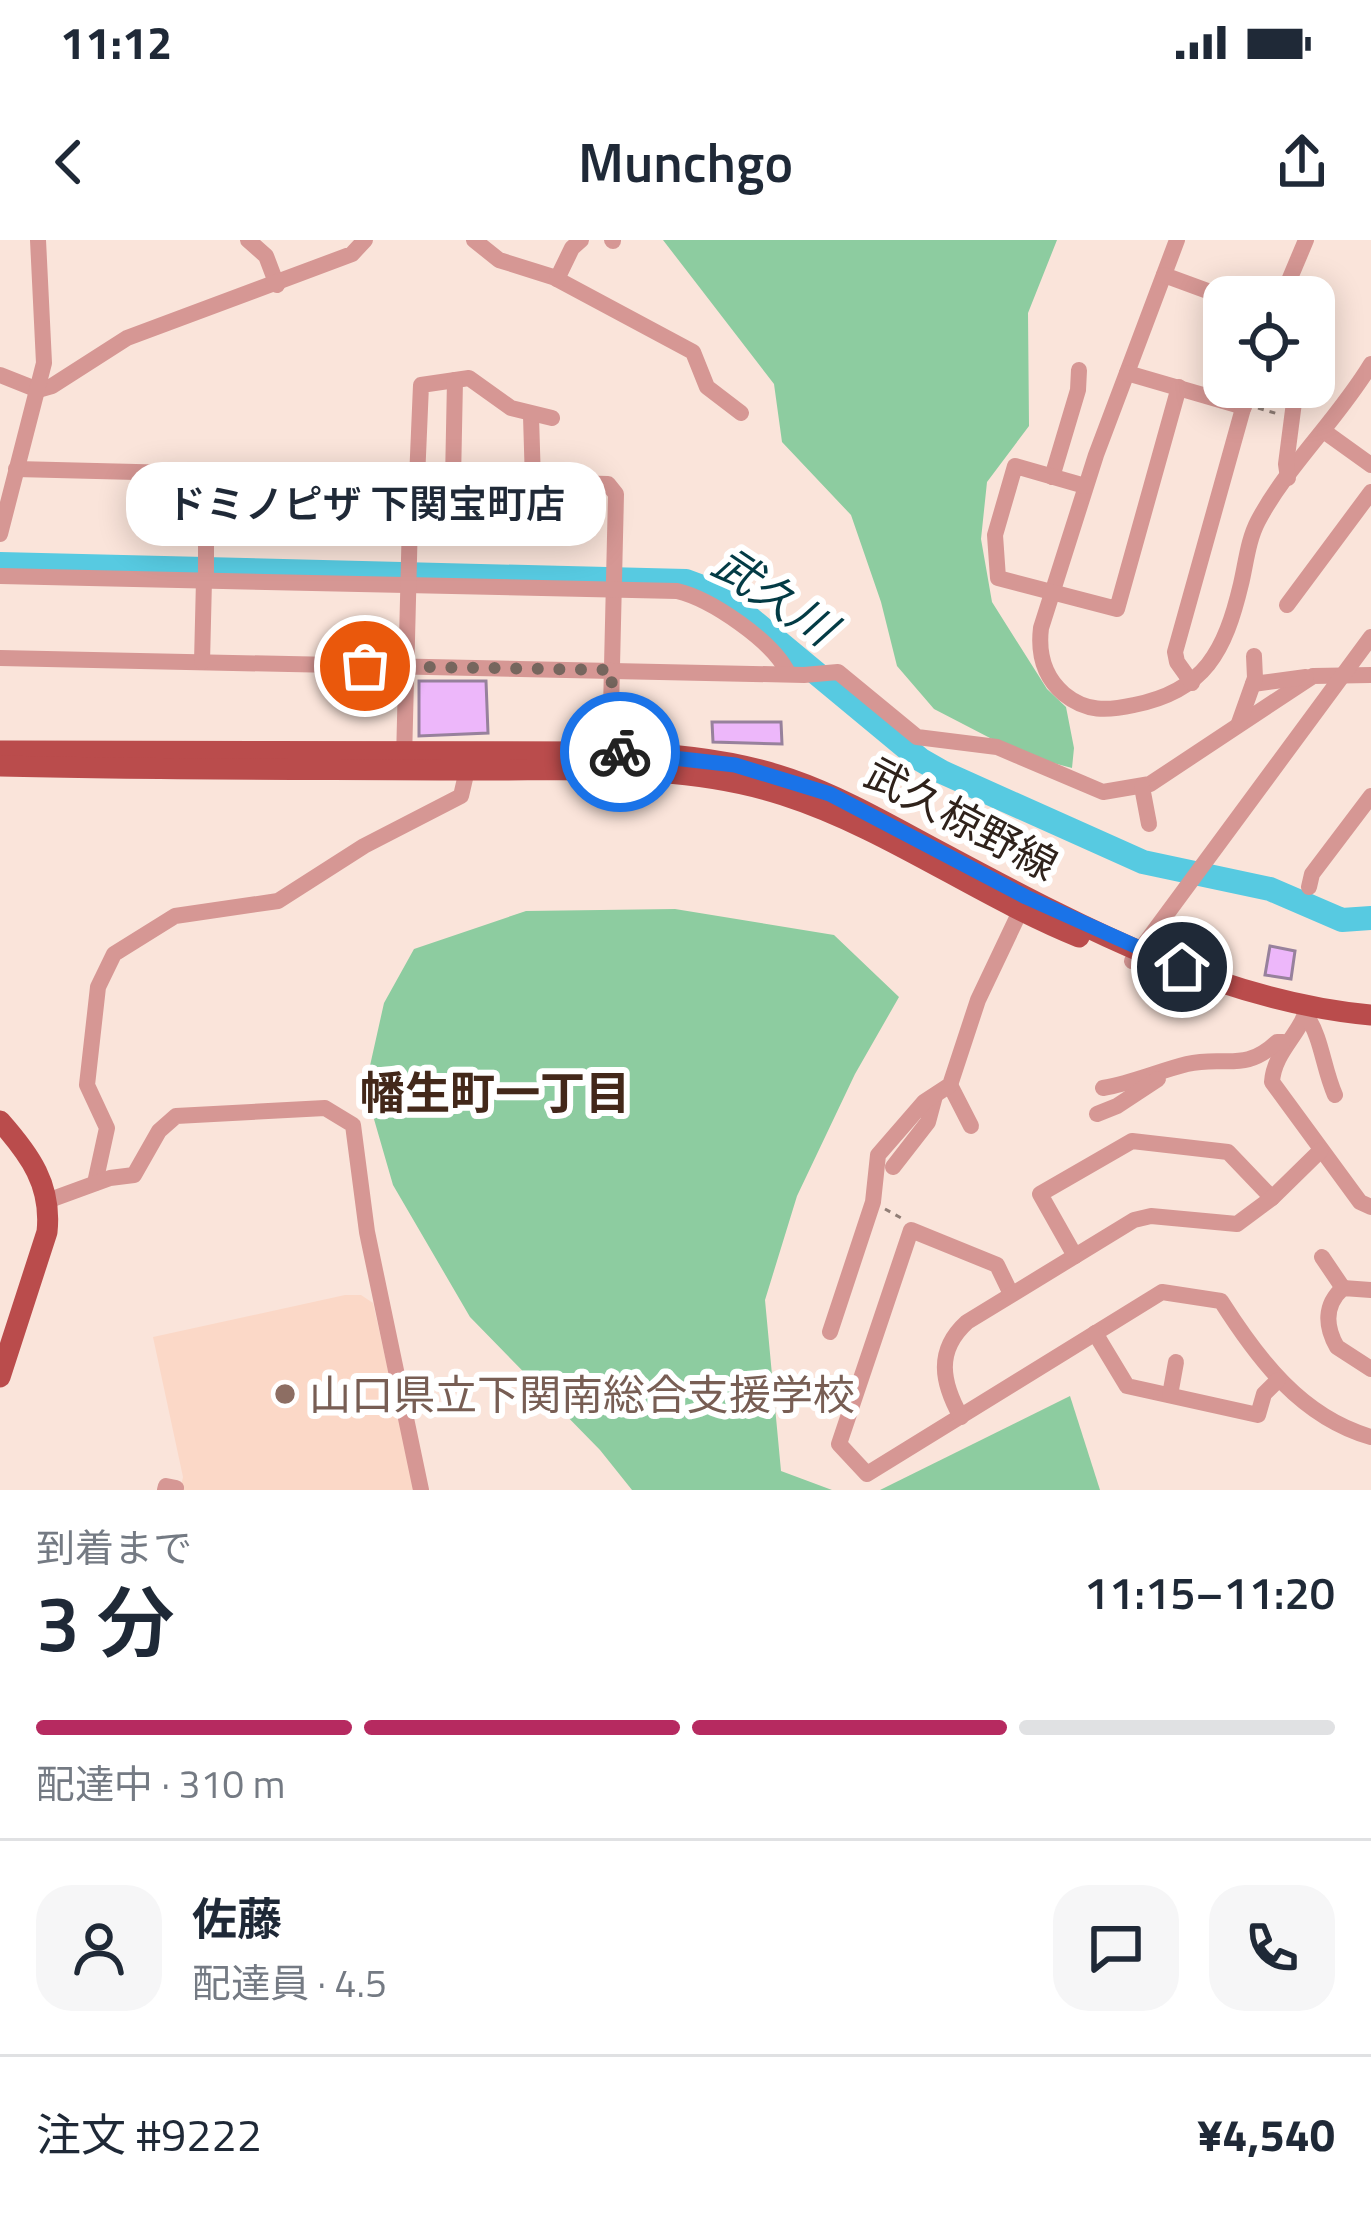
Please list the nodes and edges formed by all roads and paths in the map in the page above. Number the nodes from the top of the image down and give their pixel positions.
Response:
1 (248, 240) edge
2 (365, 240) edge
3 (474, 240) edge
4 (580, 240) edge
5 (1177, 240) edge
6 (1306, 240) edge
7 (33, 242) edge
8 (1164, 275) junction
9 (1291, 276) edge
10 (557, 279) junction
11 (277, 285) junction
12 (1203, 289) edge
13 (1371, 364) edge
14 (1078, 370) dead end
15 (1127, 373) junction
16 (0, 375) edge
17 (455, 380) junction
18 (1179, 387) junction
19 (38, 389) junction
20 (1203, 394) edge
21 (1244, 408) edge
22 (1249, 408) edge
23 (1293, 408) edge
24 (741, 413) dead end
25 (1279, 414) dead end
26 (531, 416) junction
27 (552, 418) dead end
28 (1325, 432) junction
29 (1371, 465) edge
30 (16, 469) junction
31 (206, 474) junction
32 (1052, 477) junction
33 (1288, 478) junction
34 (414, 479) junction
35 (453, 480) junction
36 (533, 482) junction
37 (1085, 486) junction
38 (1371, 492) edge
39 (0, 534) edge
40 (0, 576) edge
41 (408, 576) junction
42 (205, 579) junction
43 (614, 580) junction
44 (1052, 593) junction
45 (1287, 605) dead end
46 (1371, 637) edge
47 (1254, 656) dead end
48 (0, 658) edge
49 (202, 662) junction
50 (405, 668) junction
51 (612, 670) junction
52 (796, 674) junction
53 (1343, 674) junction
54 (1371, 674) edge
55 (1313, 676) junction
56 (1192, 683) junction
57 (1253, 684) junction
58 (1238, 724) junction
59 (0, 751) edge
60 (610, 752) junction
61 (404, 760) junction
62 (0, 766) edge
63 (467, 770) junction
64 (1142, 787) junction
65 (1371, 796) edge
66 (1149, 824) dead end
67 (1309, 887) dead end
68 (1023, 905) junction
69 (1136, 955) junction
70 (1307, 1010) junction
71 (1371, 1015) edge
72 (1371, 1026) edge
73 (1289, 1043) junction
74 (1171, 1071) junction
75 (1103, 1088) dead end
76 (942, 1090) junction
77 (1335, 1095) dead end
78 (1096, 1114) dead end
79 (0, 1121) edge
80 (971, 1126) dead end
81 (1321, 1150) junction
82 (893, 1167) dead end
83 (94, 1183) junction
84 (1272, 1198) junction
85 (47, 1201) junction
86 (873, 1202) junction
87 (1371, 1208) edge
88 (911, 1230) junction
89 (1075, 1256) junction
90 (1322, 1257) dead end
91 (1343, 1288) junction
92 (1371, 1290) edge
93 (1011, 1294) junction
94 (830, 1331) dead end
95 (1095, 1333) junction
96 (1176, 1362) dead end
97 (1371, 1369) edge
98 (0, 1377) edge
99 (1278, 1381) junction
100 (1170, 1395) junction
101 (962, 1417) junction
102 (1371, 1437) edge
103 (421, 1490) edge

1 - 11 street
2 - 11 street
3 - 10 street
4 - 10 street
5 - 8 street
6 - 9 street
7 - 19 street
8 - 12 street
8 - 15 street
10 - 24 street
11 - 19 street
13 - 28 street
14 - 32 street
15 - 18 street
15 - 37 street
16 - 19 street
17 - 26 street
17 - 34 street
17 - 35 street
18 - 20 street
18 - 44 street
19 - 30 street
21 - 56 street
22 - 25 path
23 - 33 street
26 - 27 street
26 - 36 street
28 - 29 street
28 - 33 street
30 - 31 street
30 - 39 street
31 - 34 street
31 - 42 street
32 - 37 street
32 - 44 street
33 - 56 street
34 - 35 street
34 - 41 street
35 - 36 street
36 - 43 street
37 - 44 street
38 - 45 street
40 - 42 street
41 - 42 street
41 - 43 street
41 - 50 street
42 - 49 street
43 - 51 street
43 - 52 street
44 - 56 street
46 - 53 street
47 - 57 street
48 - 49 street
49 - 50 street
50 - 51 street
50 - 61 street
51 - 52 street
51 - 60 street
52 - 64 street
53 - 54 street
53 - 55 street
53 - 69 street
55 - 57 street
55 - 58 street
57 - 58 street
58 - 64 street
59 - 61 main road, 武久椋野線
60 - 61 main road, 武久椋野線
60 - 68 main road, 武久椋野線
61 - 62 main road, 武久椋野線
61 - 63 main road, 武久椋野線
63 - 68 main road, 武久椋野線
63 - 83 street
64 - 66 street
65 - 67 street
68 - 69 main road, 武久椋野線
68 - 76 street
69 - 70 main road, 武久椋野線
70 - 71 main road, 武久椋野線
70 - 72 main road, 武久椋野線
70 - 73 street
70 - 77 street
73 - 74 street
73 - 81 street
74 - 75 street
74 - 78 street
76 - 80 street
76 - 82 street
76 - 86 street
79 - 85 main road
81 - 84 street
81 - 87 street
83 - 85 street
83 - 103 street
84 - 89 street
84 - 89 street
85 - 98 main road
86 - 88 path
86 - 94 street
88 - 93 street
88 - 101 street
89 - 93 street
90 - 91 street
91 - 92 street
91 - 97 street
93 - 101 street
95 - 99 street
95 - 100 street
95 - 101 street
96 - 100 street
99 - 100 street
99 - 102 street

